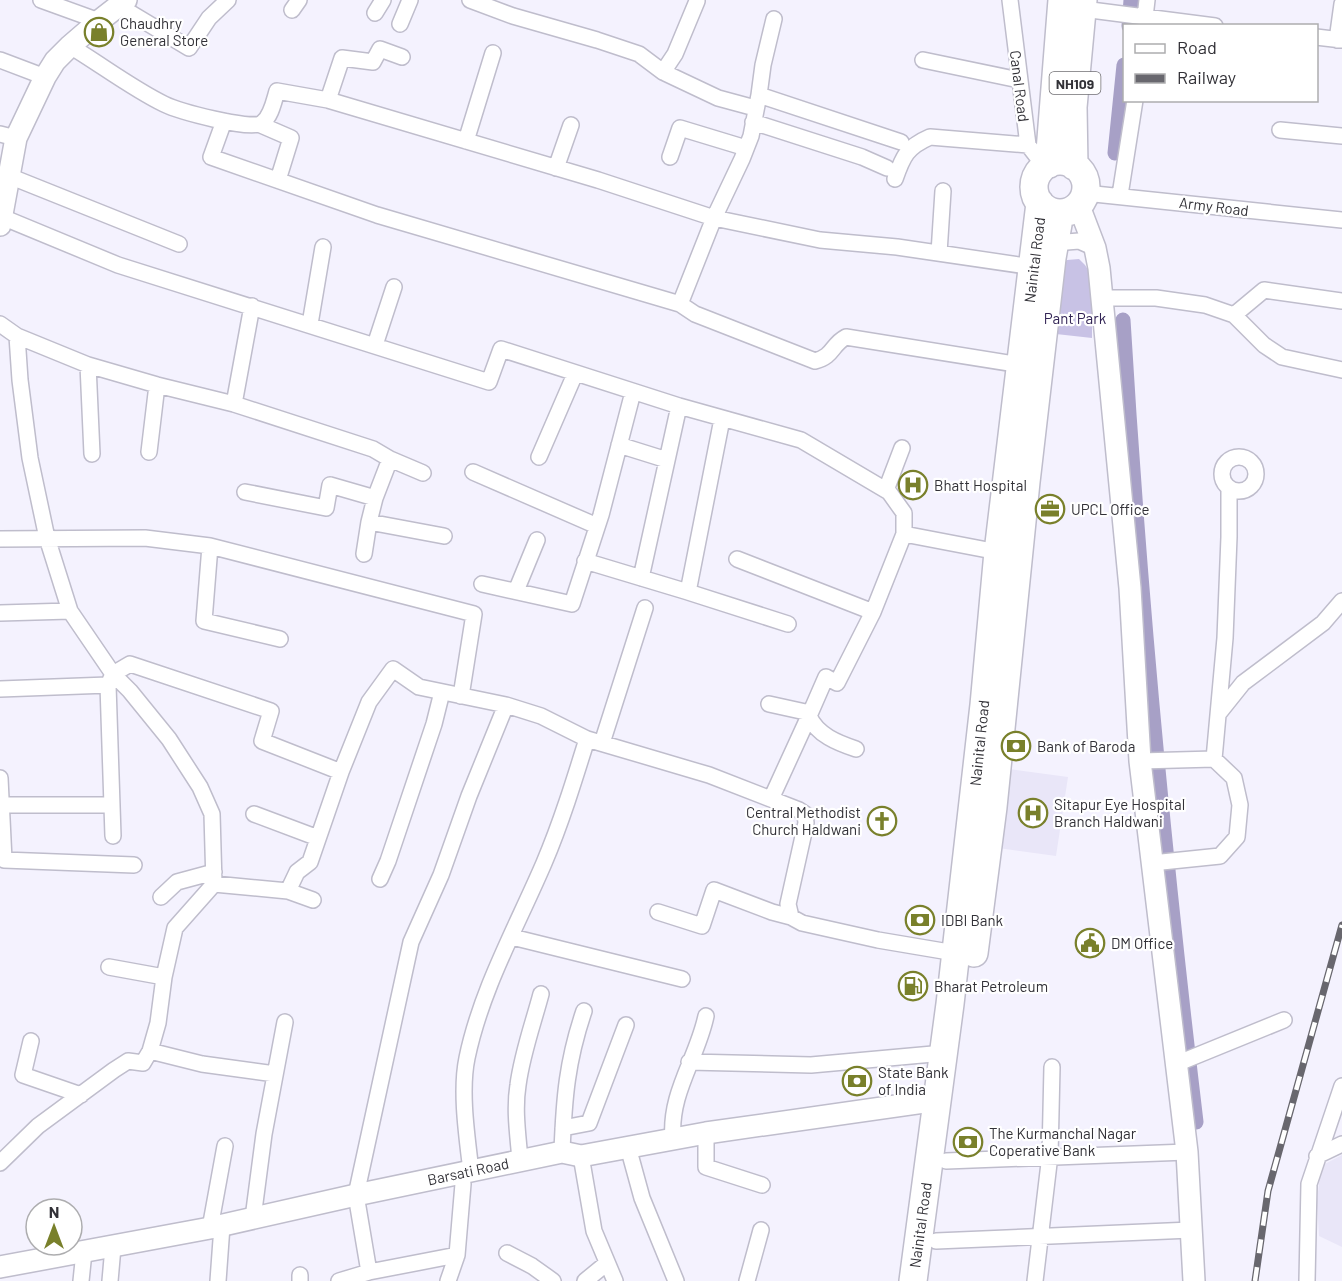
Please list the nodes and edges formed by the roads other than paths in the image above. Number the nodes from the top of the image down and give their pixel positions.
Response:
1 (41, 0) edge
2 (228, 0) edge
3 (410, 0) edge
4 (470, 0) edge
5 (1010, 0) edge
6 (1147, 0) edge
7 (697, 1) edge
8 (122, 3) edge
9 (1076, 3) edge
10 (1342, 4) edge
11 (774, 19) dead end
12 (1137, 19) edge
13 (99, 21) junction
14 (400, 24) dead end
15 (1193, 24) edge
16 (1318, 37) edge
17 (1340, 40) edge
18 (70, 46) junction
19 (494, 53) dead end
20 (402, 57) dead end
21 (0, 60) edge
22 (923, 60) dead end
23 (663, 72) junction
24 (45, 77) junction
25 (1019, 80) junction
26 (328, 100) junction
27 (1135, 102) edge
28 (756, 108) junction
29 (224, 121) junction
30 (261, 125) junction
31 (571, 125) dead end
32 (1280, 130) dead end
33 (8, 136) edge
34 (1342, 136) edge
35 (466, 141) junction
36 (901, 142) dead end
37 (1028, 145) junction
38 (746, 148) junction
39 (670, 157) dead end
40 (1056, 165) junction
41 (556, 168) junction
42 (9, 176) junction
43 (278, 180) junction
44 (943, 191) dead end
45 (1120, 195) junction
46 (1066, 204) junction
47 (1, 212) edge
48 (714, 218) junction
49 (1342, 220) edge
50 (1054, 243) junction
51 (179, 244) dead end
52 (323, 247) dead end
53 (1095, 248) junction
54 (939, 253) junction
55 (1033, 267) junction
56 (394, 286) dead end
57 (1101, 298) junction
58 (1342, 301) edge
59 (680, 304) junction
60 (252, 306) junction
61 (1234, 315) junction
62 (0, 324) edge
63 (310, 324) junction
64 (17, 336) junction
65 (375, 345) junction
66 (88, 365) junction
67 (1021, 365) junction
68 (1342, 370) edge
69 (575, 374) junction
70 (157, 385) junction
71 (633, 392) junction
72 (234, 404) junction
73 (679, 406) junction
74 (722, 419) junction
75 (619, 445) junction
76 (902, 448) dead end
77 (149, 452) dead end
78 (92, 454) dead end
79 (539, 457) dead end
80 (390, 459) junction
81 (668, 460) junction
82 (473, 471) dead end
83 (423, 473) dead end
84 (1229, 489) dead end
85 (886, 490) junction
86 (245, 492) dead end
87 (375, 498) junction
88 (369, 522) junction
89 (597, 526) junction
90 (903, 534) junction
91 (444, 536) dead end
92 (47, 538) junction
93 (0, 539) edge
94 (537, 540) dead end
95 (210, 546) junction
96 (999, 552) junction
97 (364, 554) dead end
98 (737, 559) dead end
99 (585, 561) junction
100 (641, 578) junction
101 (482, 584) dead end
102 (1005, 585) junction
103 (516, 591) junction
104 (688, 592) junction
105 (1342, 601) edge
106 (645, 608) dead end
107 (70, 611) junction
108 (873, 612) junction
109 (0, 613) edge
110 (788, 624) dead end
111 (280, 639) dead end
112 (110, 680) junction
113 (0, 689) edge
114 (442, 692) junction
115 (461, 696) junction
116 (769, 704) dead end
117 (506, 705) junction
118 (1219, 714) junction
119 (810, 715) junction
120 (594, 741) junction
121 (856, 749) dead end
122 (1214, 759) junction
123 (1145, 761) junction
124 (341, 772) junction
125 (0, 778) edge
126 (771, 799) junction
127 (1, 805) edge
128 (112, 805) junction
129 (254, 814) dead end
130 (113, 836) dead end
131 (318, 838) junction
132 (2, 847) edge
133 (1163, 862) junction
134 (134, 865) dead end
135 (214, 878) junction
136 (380, 879) dead end
137 (288, 891) junction
138 (160, 897) dead end
139 (313, 900) dead end
140 (658, 912) dead end
141 (791, 917) junction
142 (512, 937) junction
143 (955, 953) junction
144 (109, 967) dead end
145 (164, 977) junction
146 (682, 979) dead end
147 (541, 994) dead end
148 (584, 1011) dead end
149 (706, 1016) dead end
150 (1284, 1020) dead end
151 (285, 1022) dead end
152 (626, 1024) dead end
153 (31, 1041) dead end
154 (150, 1051) junction
155 (944, 1053) junction
156 (689, 1062) junction
157 (1176, 1064) junction
158 (1052, 1067) dead end
159 (275, 1074) junction
160 (1342, 1086) edge
161 (81, 1095) junction
162 (938, 1100) junction
163 (563, 1128) junction
164 (706, 1133) junction
165 (673, 1138) junction
166 (1342, 1144) edge
167 (225, 1146) dead end
168 (628, 1147) junction
169 (1187, 1152) junction
170 (572, 1154) junction
171 (1050, 1155) junction
172 (1317, 1156) junction
173 (520, 1161) junction
174 (946, 1161) junction
175 (0, 1162) edge
176 (465, 1172) junction
177 (762, 1185) dead end
178 (356, 1195) junction
179 (253, 1218) junction
180 (216, 1227) junction
181 (761, 1230) dead end
182 (1191, 1230) junction
183 (1041, 1236) junction
184 (927, 1241) junction
185 (113, 1246) junction
186 (84, 1252) edge
187 (507, 1253) dead end
188 (457, 1255) junction
189 (56, 1257) edge
190 (83, 1257) edge
191 (607, 1263) junction
192 (403, 1266) junction
193 (0, 1267) edge
194 (369, 1272) junction
195 (81, 1281) edge
196 (110, 1281) edge
197 (218, 1281) edge
198 (339, 1281) edge
199 (398, 1281) edge
200 (448, 1281) edge
201 (553, 1281) edge
202 (585, 1281) edge
203 (615, 1281) edge
204 (676, 1281) edge
205 (747, 1281) edge
206 (913, 1281) edge
207 (931, 1281) edge
208 (1035, 1281) edge
209 (1194, 1281) edge
210 (1307, 1281) edge

1 - 13 street
2 - 8 street
3 - 14 street
4 - 23 street
5 - 25 street, Canal Road
6 - 12 street
7 - 23 street
8 - 13 street
9 - 12 street
9 - 40 highway, NH109
10 - 17 street
11 - 28 street
12 - 15 street
13 - 18 street
16 - 17 street
18 - 24 street
18 - 29 street
19 - 35 street
20 - 26 street
21 - 24 street
22 - 25 street
23 - 28 street
24 - 33 street
25 - 37 street, Canal Road
26 - 30 street
26 - 35 street
27 - 45 street
28 - 36 street
28 - 37 street
28 - 38 street
29 - 30 street
29 - 43 street
30 - 43 street
31 - 41 street
32 - 34 street
33 - 42 street
35 - 41 street
37 - 40 street, Canal Road
38 - 39 street
38 - 48 street
40 - 46 highway
40 - 46 highway
41 - 48 street
42 - 47 street
42 - 51 street
43 - 59 street
44 - 54 street
45 - 46 street, Army Road
45 - 49 street, Army Road
46 - 50 highway, Nainital Road
46 - 53 street
46 - 55 highway, Nainital Road
47 - 60 street
48 - 54 street
48 - 59 street
50 - 53 street
50 - 102 highway, Nainital Road
52 - 63 street
53 - 57 street
54 - 55 street
55 - 67 highway, Nainital Road
56 - 65 street
57 - 61 street
57 - 123 street
58 - 61 street
59 - 67 street
60 - 63 street
60 - 72 street
61 - 68 street
62 - 64 street
63 - 65 street
64 - 66 street
64 - 92 street
65 - 69 street
66 - 70 street
66 - 78 street
67 - 96 highway, Nainital Road
69 - 71 street
69 - 79 street
70 - 72 street
70 - 77 street
71 - 73 street
71 - 75 street
72 - 80 street
73 - 74 street
73 - 81 street
74 - 85 street
74 - 104 street
75 - 81 street
75 - 89 street
76 - 85 street
80 - 83 street
80 - 87 street
81 - 100 street
82 - 89 street
84 - 118 street
85 - 90 street
86 - 87 street
87 - 88 street
88 - 91 street
88 - 97 street
89 - 99 street
90 - 96 street
90 - 108 street
92 - 93 street
92 - 95 street
92 - 107 street
94 - 103 street
95 - 111 street
95 - 115 street
96 - 102 highway, Nainital Road
98 - 108 street
99 - 100 street
99 - 103 street
100 - 104 street
101 - 103 street
102 - 143 highway, Nainital Road
102 - 174 highway, Nainital Road
104 - 110 street
105 - 118 street
106 - 120 street
107 - 109 street
107 - 112 street
108 - 119 street
112 - 113 street
112 - 124 street
112 - 128 street
112 - 135 street
114 - 115 street
114 - 124 street
114 - 136 street
115 - 117 street
116 - 119 street
117 - 120 street
117 - 178 street
118 - 122 street
119 - 121 street
119 - 126 street
120 - 126 street
120 - 142 street
122 - 123 street
122 - 133 street
123 - 133 street
124 - 131 street
125 - 127 street
126 - 141 street
127 - 128 street
127 - 132 street
128 - 130 street
129 - 131 street
131 - 137 street
132 - 134 street
133 - 157 street
135 - 137 street
135 - 138 street
135 - 145 street
137 - 139 street
140 - 141 street
141 - 143 street
142 - 146 street
142 - 176 street
143 - 155 highway, Nainital Road
144 - 145 street
145 - 154 street
147 - 173 street
148 - 163 street
149 - 156 street
150 - 157 street
151 - 159 street
152 - 163 street
153 - 161 street
154 - 159 street
154 - 161 street
155 - 156 street
155 - 162 highway, Nainital Road
156 - 165 street
157 - 169 street
158 - 171 street
159 - 179 street
160 - 172 street
161 - 175 street
162 - 164 street, Barsati Road
162 - 184 highway, Nainital Road
163 - 170 street
164 - 165 street, Barsati Road
164 - 177 street
165 - 168 street, Barsati Road
166 - 172 street
167 - 180 street
168 - 170 street, Barsati Road
168 - 204 street
169 - 171 street
169 - 182 street
170 - 173 street, Barsati Road
170 - 191 street
171 - 174 street
171 - 183 street
172 - 210 street
173 - 176 street, Barsati Road
174 - 184 highway, Nainital Road
176 - 178 street, Barsati Road
176 - 188 street
178 - 179 street, Barsati Road
178 - 194 street
179 - 180 street, Barsati Road
180 - 185 street, Barsati Road
180 - 197 street
181 - 205 street
182 - 183 street
182 - 209 street
183 - 184 street
183 - 208 street
184 - 206 highway, Nainital Road
184 - 207 highway, Nainital Road
185 - 186 street, Barsati Road
185 - 196 street
187 - 201 street
188 - 192 street
188 - 200 street
189 - 193 street, Barsati Road
190 - 195 street
191 - 202 street
191 - 203 street
192 - 194 street
192 - 199 street
194 - 198 street

